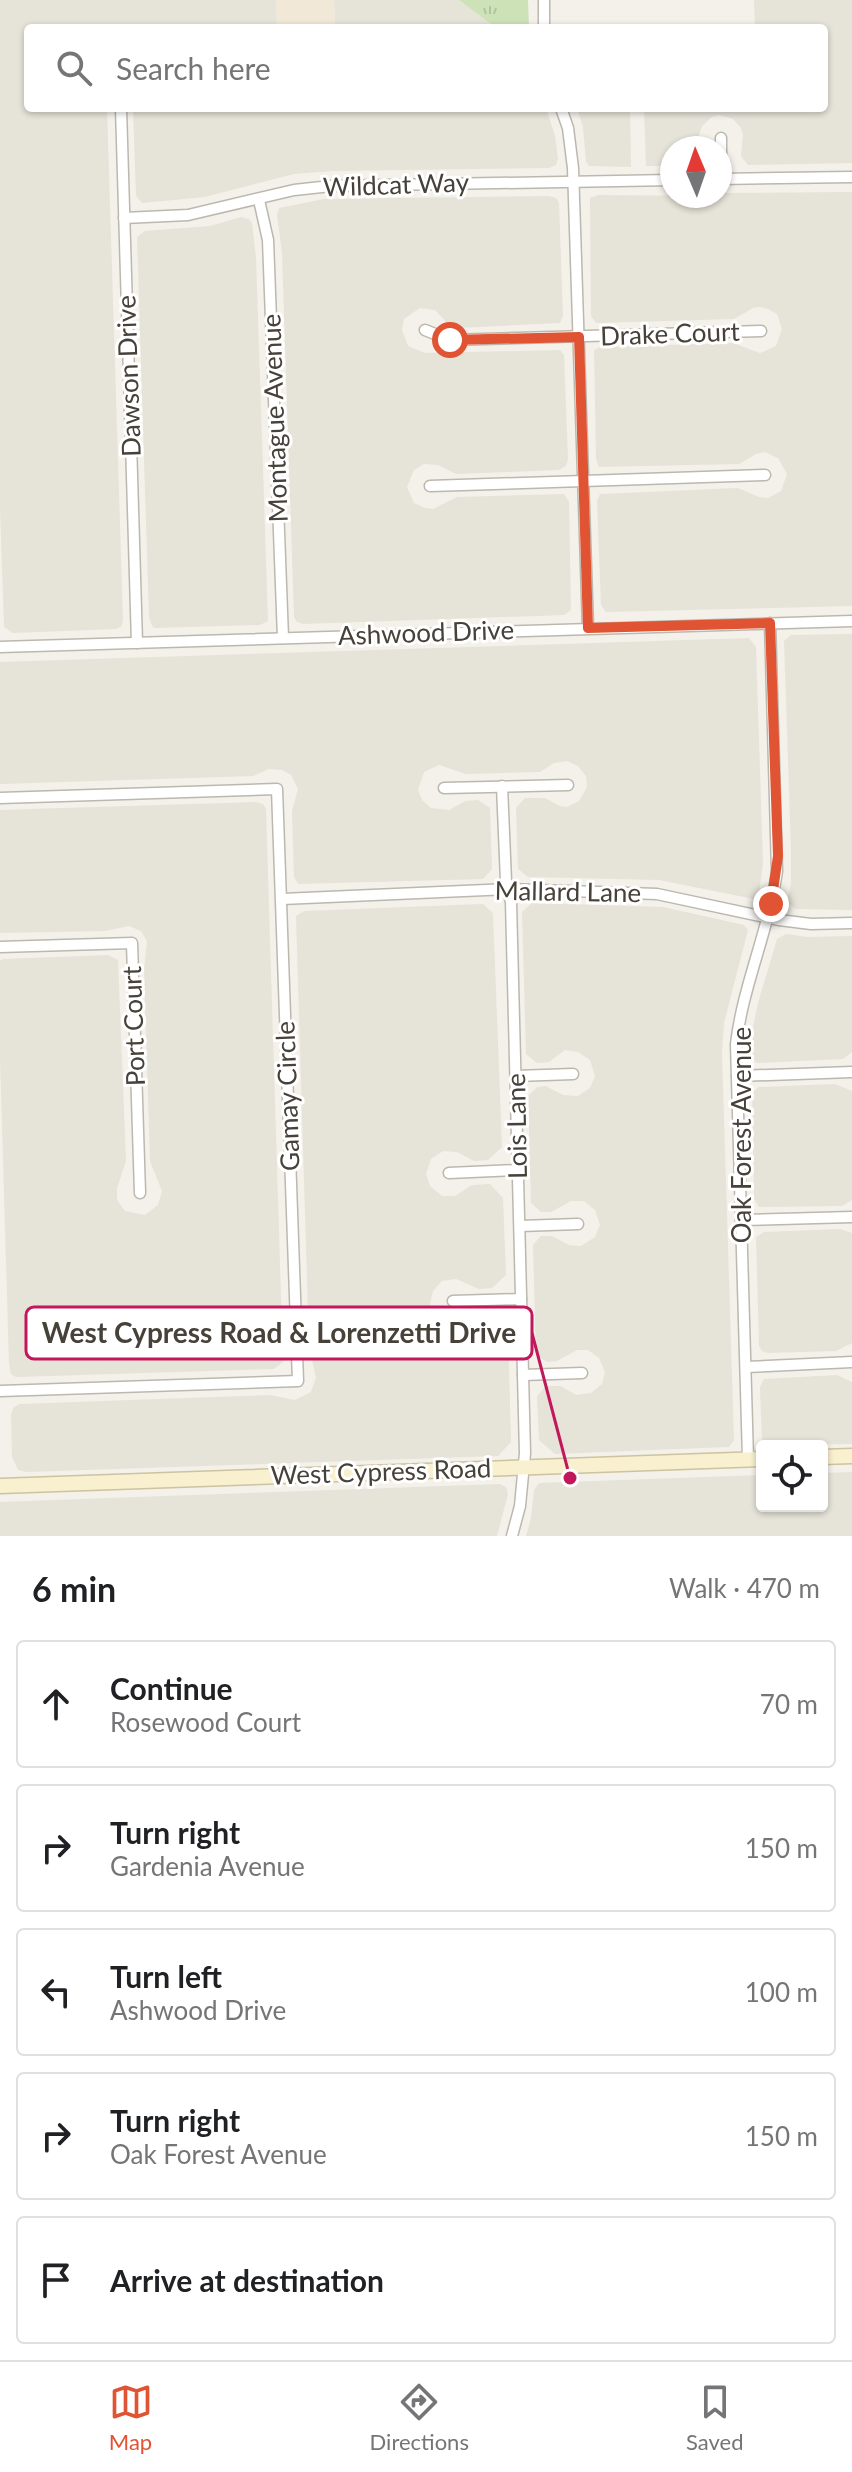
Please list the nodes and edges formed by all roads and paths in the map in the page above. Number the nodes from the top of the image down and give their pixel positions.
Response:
1 (544, 0) edge
2 (544, 24) edge
3 (121, 112) edge
4 (562, 112) edge
5 (852, 177) edge
6 (732, 179) edge
7 (660, 180) edge
8 (574, 181) junction
9 (259, 200) junction
10 (124, 218) junction
11 (425, 330) dead end
12 (761, 331) dead end
13 (579, 337) junction
14 (765, 475) dead end
15 (583, 481) junction
16 (430, 486) dead end
17 (852, 621) edge
18 (770, 623) junction
19 (588, 628) junction
20 (283, 638) junction
21 (137, 643) junction
22 (0, 647) edge
23 (568, 785) dead end
24 (502, 786) junction
25 (444, 788) dead end
26 (0, 798) edge
27 (509, 889) junction
28 (282, 899) junction
29 (768, 918) junction
30 (852, 923) edge
31 (0, 947) edge
32 (852, 1072) edge
33 (573, 1074) dead end
34 (516, 1076) junction
35 (737, 1076) junction
36 (517, 1170) junction
37 (449, 1173) dead end
38 (140, 1193) dead end
39 (852, 1217) edge
40 (741, 1220) junction
41 (578, 1224) dead end
42 (520, 1226) junction
43 (521, 1299) junction
44 (453, 1301) dead end
45 (852, 1362) edge
46 (746, 1367) junction
47 (582, 1373) dead end
48 (523, 1375) junction
49 (0, 1391) edge
50 (852, 1456) edge
51 (828, 1457) edge
52 (755, 1459) edge
53 (525, 1467) junction
54 (0, 1485) edge
55 (512, 1536) edge

1 - 2 street
3 - 10 street, Dawson Drive
4 - 8 street
5 - 6 street
7 - 8 street, Wildcat Way
8 - 9 street, Wildcat Way
8 - 13 street
9 - 10 street, Wildcat Way
9 - 20 street, Montague Avenue
10 - 21 street, Dawson Drive
11 - 13 street, Drake Court
12 - 13 street, Drake Court
13 - 15 street
14 - 15 street
15 - 16 street
15 - 19 street
17 - 18 street, Ashwood Drive
18 - 19 street, Ashwood Drive
18 - 29 street, Oak Forest Avenue
19 - 20 street, Ashwood Drive
20 - 21 street, Ashwood Drive
21 - 22 street, Ashwood Drive
23 - 24 street
24 - 25 street
24 - 27 street, Lois Lane
26 - 28 street, Gamay Circle
27 - 28 street, Mallard Lane
27 - 29 street, Mallard Lane
27 - 34 street, Lois Lane
28 - 49 street, Gamay Circle
29 - 30 street, Mallard Lane
29 - 35 street, Oak Forest Avenue
31 - 38 street, Port Court
32 - 35 street
33 - 34 street
34 - 36 street, Lois Lane
35 - 40 street, Oak Forest Avenue
36 - 37 street
36 - 42 street, Lois Lane
39 - 40 street
40 - 46 street, Oak Forest Avenue
41 - 42 street
42 - 43 street, Lois Lane
43 - 44 street
43 - 48 street, Lois Lane
45 - 46 street
46 - 52 street, Oak Forest Avenue
47 - 48 street
48 - 53 street, Lois Lane
50 - 51 street
52 - 53 street, West Cypress Road
53 - 54 street, West Cypress Road
53 - 55 street, Lois Lane

